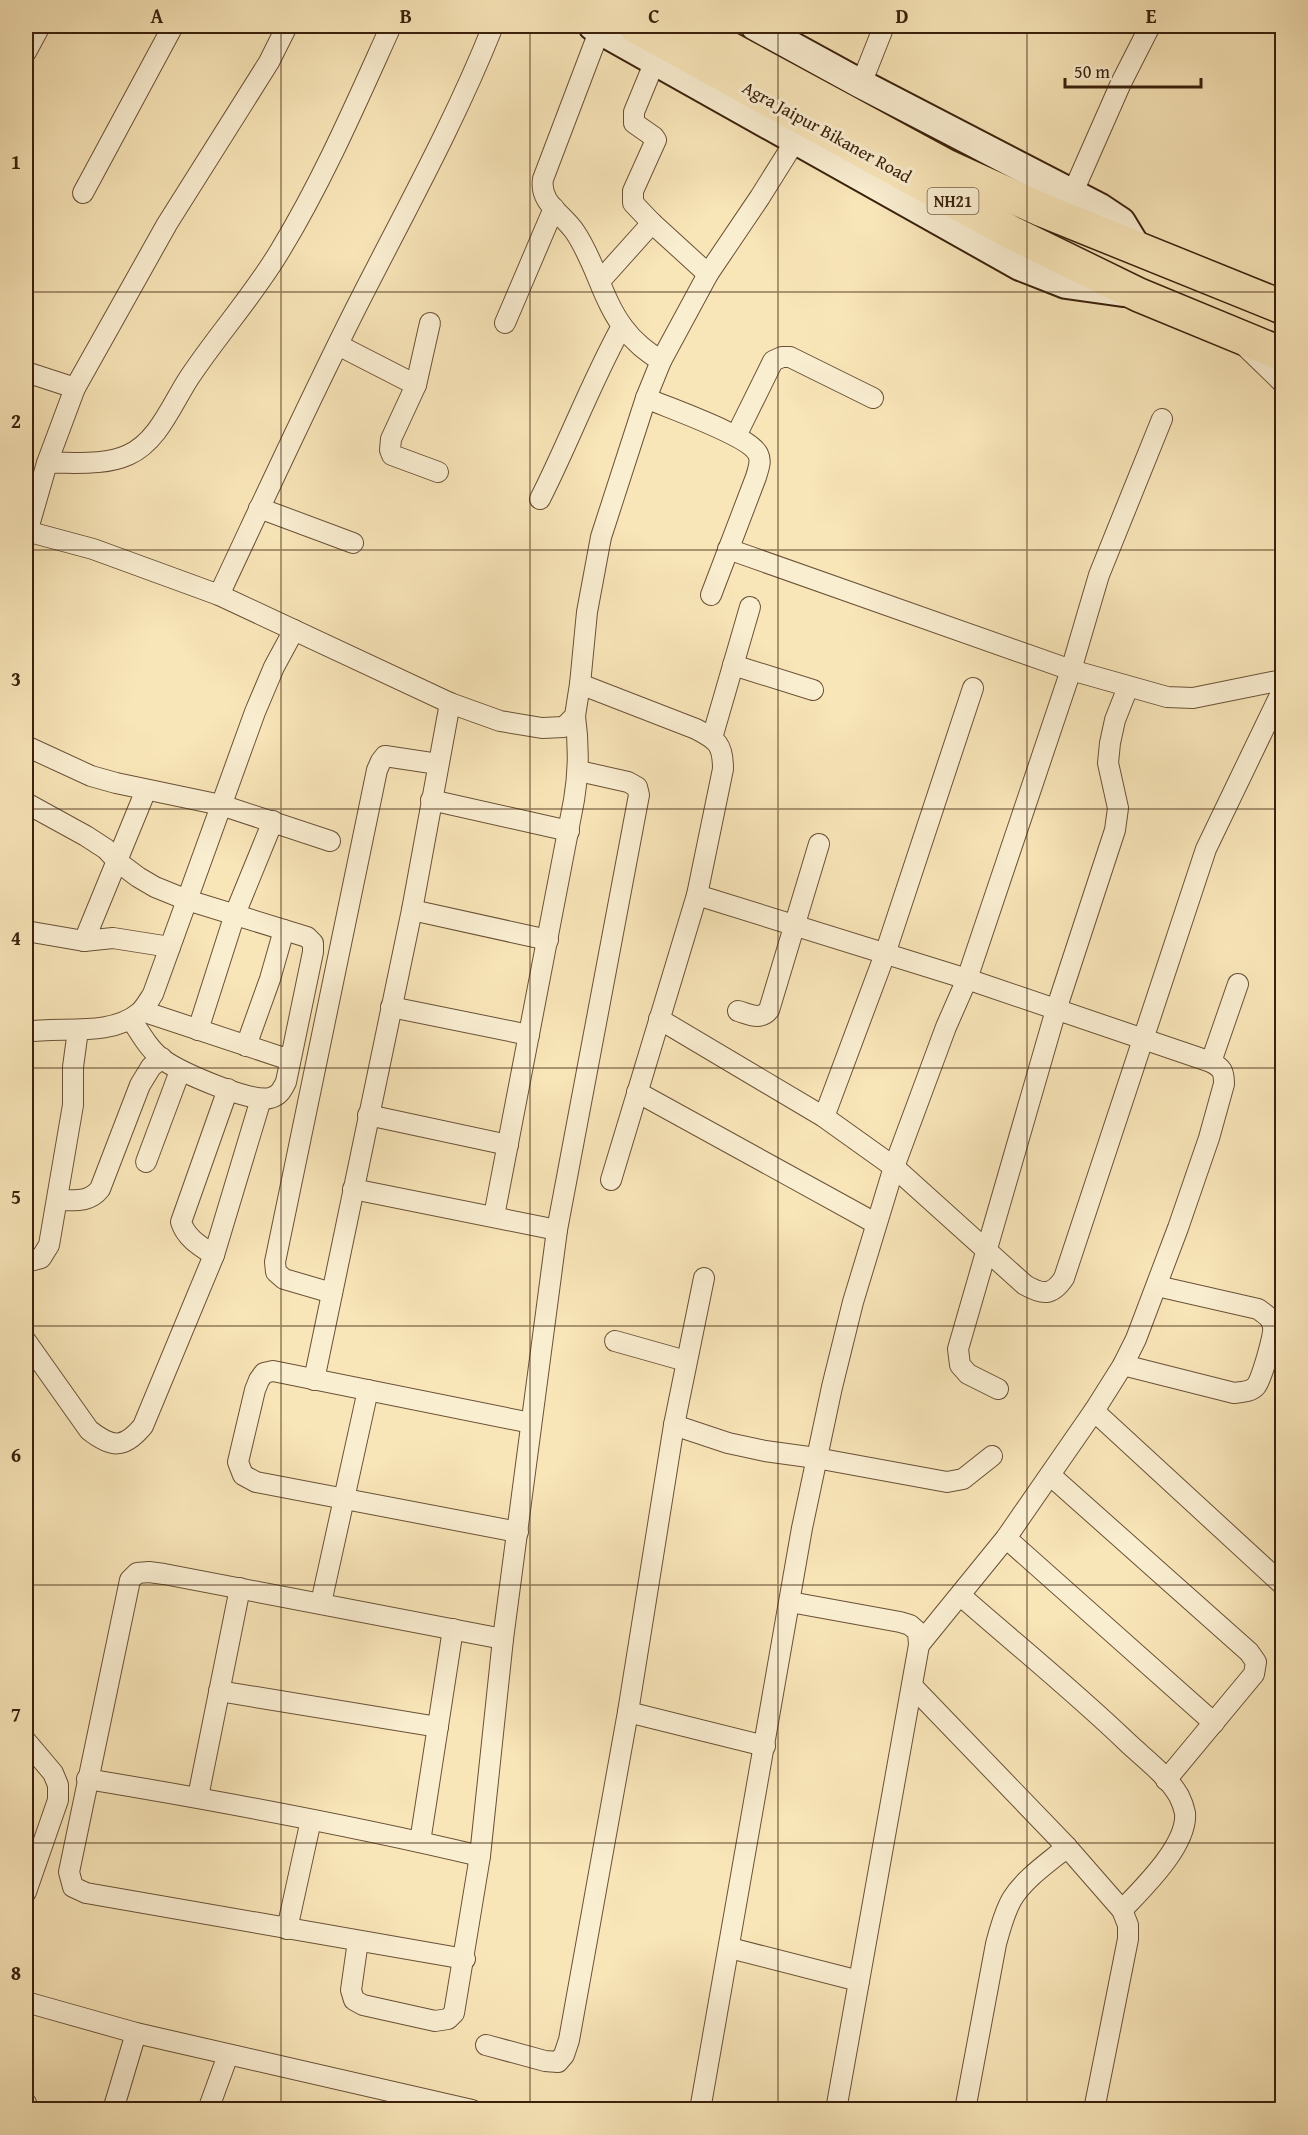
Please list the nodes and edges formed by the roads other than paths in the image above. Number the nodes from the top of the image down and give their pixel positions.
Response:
1 (40, 26) edge
2 (174, 26) edge
3 (287, 26) edge
4 (391, 26) edge
5 (493, 26) edge
6 (636, 26) edge
7 (688, 26) edge
8 (755, 26) edge
9 (884, 26) edge
10 (1150, 26) edge
11 (597, 27) edge
12 (26, 52) edge
13 (655, 61) junction
14 (861, 84) junction
15 (801, 131) junction
16 (1073, 192) junction
17 (83, 193) dead end
18 (554, 208) junction
19 (652, 223) junction
20 (1138, 250) junction
21 (708, 274) junction
22 (600, 281) junction
23 (1282, 307) edge
24 (430, 323) dead end
25 (505, 323) dead end
26 (622, 326) junction
27 (1231, 333) junction
28 (338, 345) junction
29 (1282, 354) edge
30 (661, 361) junction
31 (26, 372) edge
32 (1282, 382) edge
33 (416, 385) junction
34 (75, 388) junction
35 (646, 398) junction
36 (873, 398) dead end
37 (1162, 419) dead end
38 (736, 436) junction
39 (47, 463) junction
40 (438, 472) dead end
41 (540, 499) dead end
42 (259, 508) junction
43 (26, 532) edge
44 (353, 543) dead end
45 (728, 549) junction
46 (219, 595) junction
47 (711, 595) dead end
48 (750, 607) dead end
49 (294, 630) junction
50 (733, 665) junction
51 (1071, 670) junction
52 (1282, 680) edge
53 (580, 684) junction
54 (1128, 687) junction
55 (973, 688) dead end
56 (813, 690) dead end
57 (1282, 691) edge
58 (450, 703) junction
59 (574, 716) junction
60 (712, 738) junction
61 (26, 746) edge
62 (438, 764) junction
63 (579, 771) junction
64 (146, 789) junction
65 (431, 800) junction
66 (26, 803) edge
67 (221, 805) junction
68 (273, 821) junction
69 (569, 831) junction
70 (330, 841) dead end
71 (819, 843) dead end
72 (118, 862) junction
73 (697, 895) junction
74 (187, 900) junction
75 (412, 910) junction
76 (235, 914) junction
77 (793, 926) junction
78 (284, 930) junction
79 (26, 932) edge
80 (548, 940) junction
81 (84, 941) junction
82 (170, 947) junction
83 (885, 954) junction
84 (967, 979) junction
85 (1238, 984) dead end
86 (391, 1007) junction
87 (1056, 1010) junction
88 (738, 1011) dead end
89 (136, 1015) junction
90 (659, 1019) junction
91 (78, 1030) junction
92 (198, 1030) junction
93 (26, 1032) edge
94 (529, 1035) junction
95 (1144, 1040) junction
96 (246, 1046) junction
97 (162, 1058) junction
98 (290, 1060) junction
99 (1210, 1062) junction
100 (180, 1071) junction
101 (228, 1089) junction
102 (638, 1092) junction
103 (261, 1099) junction
104 (368, 1115) junction
105 (824, 1118) junction
106 (508, 1145) junction
107 (146, 1162) dead end
108 (894, 1167) junction
109 (611, 1180) dead end
110 (353, 1189) junction
111 (58, 1200) junction
112 (494, 1216) junction
113 (875, 1223) junction
114 (557, 1230) junction
115 (986, 1251) junction
116 (214, 1255) junction
117 (26, 1262) edge
118 (704, 1278) dead end
119 (1157, 1286) junction
120 (332, 1293) junction
121 (26, 1341) edge
122 (615, 1341) dead end
123 (686, 1361) junction
124 (1123, 1365) junction
125 (314, 1380) junction
126 (998, 1389) dead end
127 (368, 1390) junction
128 (1094, 1411) junction
129 (531, 1424) junction
130 (674, 1425) junction
131 (992, 1456) dead end
132 (816, 1458) junction
133 (1050, 1475) junction
134 (343, 1498) junction
135 (518, 1532) junction
136 (1006, 1538) junction
137 (1282, 1584) edge
138 (240, 1588) junction
139 (961, 1596) junction
140 (790, 1602) junction
141 (321, 1603) junction
142 (453, 1629) junction
143 (503, 1639) junction
144 (919, 1645) junction
145 (912, 1686) junction
146 (219, 1691) junction
147 (628, 1712) junction
148 (1214, 1723) junction
149 (438, 1728) junction
150 (26, 1741) edge
151 (765, 1746) junction
152 (87, 1779) junction
153 (1166, 1780) junction
154 (198, 1797) junction
155 (311, 1820) junction
156 (420, 1842) junction
157 (1067, 1847) junction
158 (480, 1856) junction
159 (26, 1892) edge
160 (1122, 1910) junction
161 (287, 1929) junction
162 (358, 1941) junction
163 (730, 1948) junction
164 (465, 1959) junction
165 (859, 1981) junction
166 (26, 2002) edge
167 (136, 2033) junction
168 (486, 2045) dead end
169 (228, 2055) junction
170 (26, 2103) edge
171 (28, 2109) edge
172 (113, 2109) edge
173 (208, 2109) edge
174 (472, 2109) edge
175 (700, 2109) edge
176 (836, 2109) edge
177 (965, 2109) edge
178 (1094, 2109) edge

1 - 12 street
2 - 17 street
3 - 34 street
4 - 39 street
5 - 28 street
6 - 15 highway, Agra Jaipur Bikaner Road / NH21
7 - 20 highway, Agra Jaipur Bikaner Road / NH21
8 - 14 street
9 - 14 street
10 - 16 street
11 - 13 street
11 - 18 street
13 - 15 street
13 - 19 street
14 - 16 street
15 - 21 street
15 - 27 highway, Agra Jaipur Bikaner Road / NH21
16 - 20 street
18 - 22 street
18 - 25 street
19 - 21 street
19 - 22 street
20 - 23 highway, Agra Jaipur Bikaner Road / NH21
21 - 30 street
22 - 26 street
24 - 33 street
26 - 30 street
26 - 41 street
27 - 29 highway, Agra Jaipur Bikaner Road / NH21
27 - 32 street
28 - 33 street
28 - 42 street
30 - 35 street
31 - 34 street
33 - 40 street
34 - 39 street
35 - 38 street
35 - 53 street
36 - 38 street
37 - 51 street
38 - 45 street
39 - 43 street
42 - 44 street
42 - 46 street
43 - 46 street
45 - 47 street
45 - 51 street
46 - 49 street
48 - 50 street
49 - 58 street
49 - 67 street
50 - 56 street
50 - 60 street
51 - 54 street
51 - 84 street
52 - 54 street
53 - 59 street
53 - 60 street
54 - 87 street
55 - 83 street
57 - 95 street
58 - 59 street
58 - 62 street
59 - 63 street
60 - 73 street
61 - 64 street
62 - 65 street
62 - 120 street
63 - 69 street
63 - 114 street
64 - 67 street
64 - 72 street
65 - 69 street
65 - 75 street
66 - 72 street
67 - 68 street
67 - 74 street
68 - 70 street
68 - 76 street
69 - 80 street
71 - 77 street
72 - 74 street
72 - 81 street
73 - 77 street
73 - 90 street
74 - 76 street
74 - 82 street
75 - 80 street
75 - 86 street
76 - 78 street
76 - 92 street
77 - 83 street
77 - 88 street
78 - 96 street
78 - 98 street
79 - 81 street
80 - 94 street
81 - 82 street
82 - 89 street
83 - 84 street
83 - 105 street
84 - 87 street
84 - 108 street
85 - 99 street
86 - 94 street
86 - 104 street
87 - 95 street
87 - 115 street
89 - 91 street
89 - 92 street
89 - 97 street
90 - 102 street
90 - 105 street
91 - 93 street
91 - 111 street
92 - 96 street
94 - 106 street
95 - 99 street
95 - 115 street
96 - 98 street
97 - 100 street
97 - 111 street
98 - 103 street
99 - 119 street
100 - 101 street
100 - 107 street
101 - 103 street
101 - 116 street
102 - 109 street
102 - 113 street
103 - 116 street
104 - 106 street
104 - 110 street
105 - 108 street
106 - 112 street
108 - 113 street
108 - 115 street
110 - 112 street
110 - 120 street
111 - 117 street
112 - 114 street
113 - 132 street
114 - 129 street
115 - 126 street
116 - 121 street
118 - 123 street
119 - 124 street
119 - 124 street
120 - 125 street
122 - 123 street
123 - 130 street
124 - 128 street
125 - 127 street
125 - 134 street
127 - 129 street
127 - 134 street
128 - 133 street
128 - 137 street
129 - 135 street
130 - 132 street
130 - 147 street
131 - 132 street
132 - 140 street
133 - 136 street
133 - 148 street
134 - 135 street
134 - 141 street
135 - 143 street
136 - 139 street
136 - 148 street
138 - 141 street
138 - 146 street
138 - 152 street
139 - 144 street
139 - 153 street
140 - 144 street
140 - 151 street
141 - 142 street
142 - 143 street
142 - 149 street
143 - 158 street
144 - 145 street
145 - 157 street
145 - 165 street
146 - 149 street
146 - 154 street
147 - 151 street
147 - 168 street
148 - 153 street
149 - 156 street
150 - 159 street
151 - 163 street
152 - 154 street
152 - 161 street
153 - 160 street
154 - 155 street
155 - 156 street
155 - 161 street
156 - 158 street
157 - 160 street
157 - 177 street
158 - 164 street
160 - 178 street
161 - 162 street
162 - 164 street
162 - 164 street
163 - 165 street
163 - 175 street
165 - 176 street
166 - 167 street
167 - 169 street
167 - 172 street
169 - 173 street
169 - 174 street
170 - 171 street

